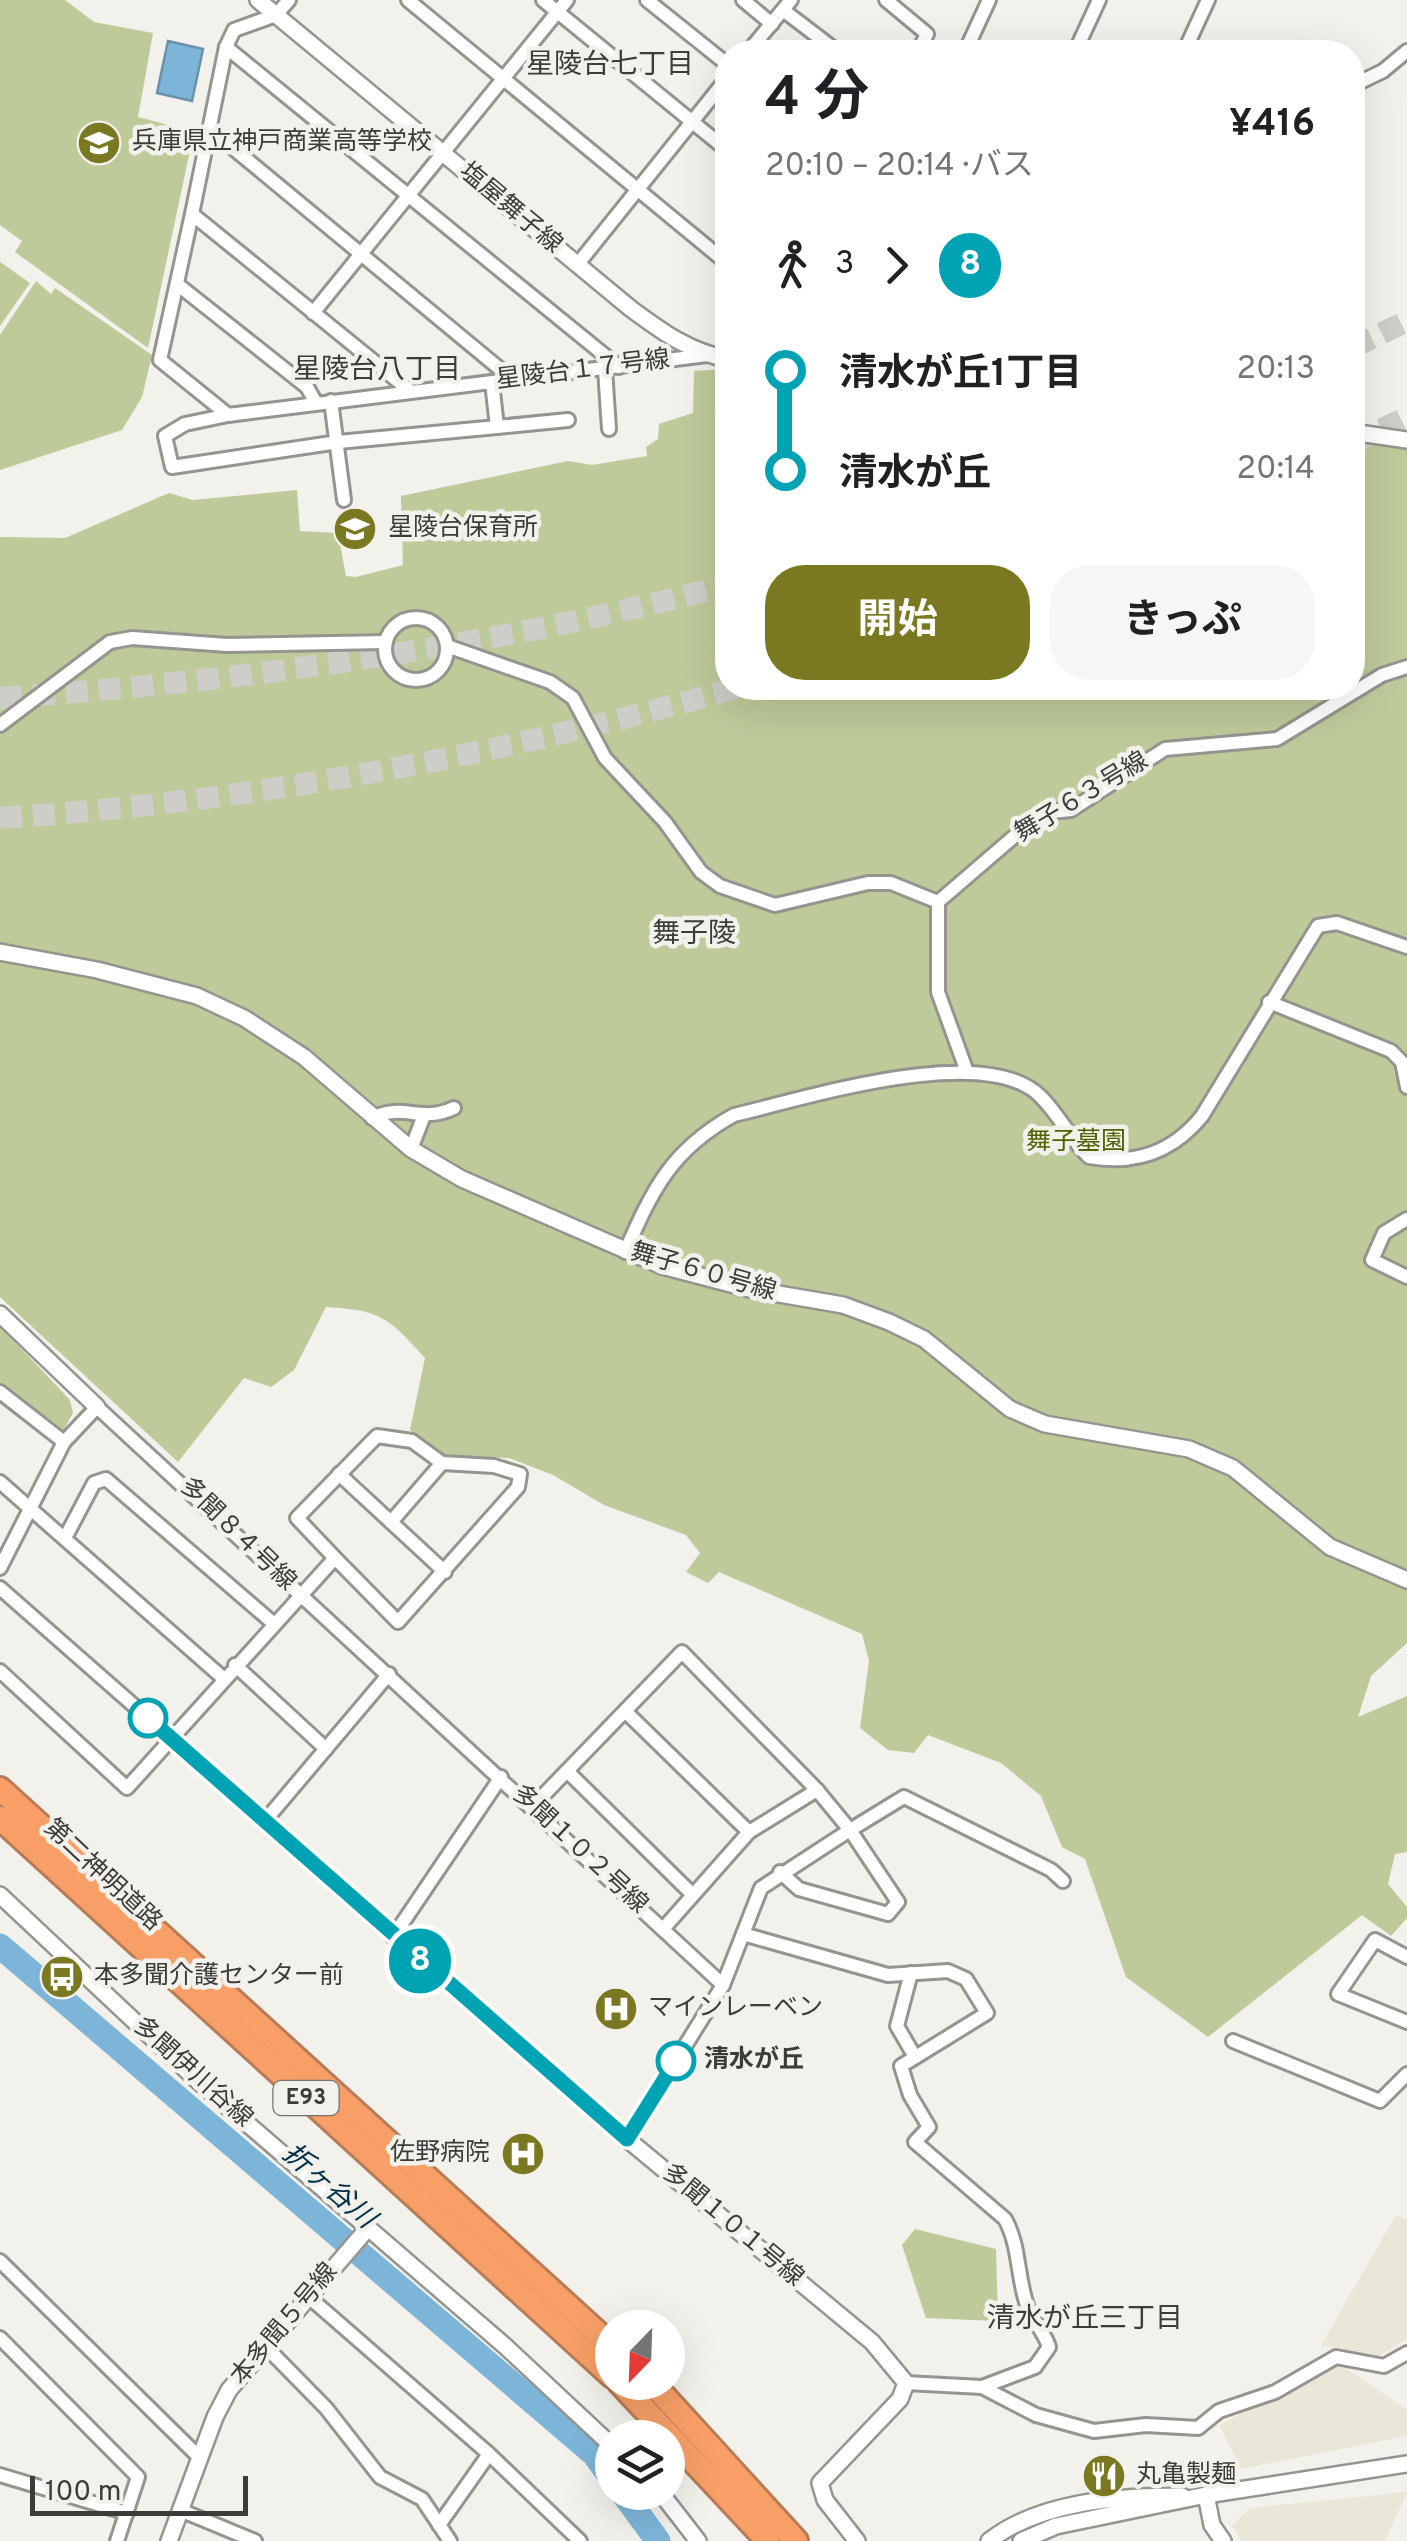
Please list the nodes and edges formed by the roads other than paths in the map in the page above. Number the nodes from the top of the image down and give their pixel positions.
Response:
1 (258, 0) edge
2 (288, 0) edge
3 (408, 0) edge
4 (543, 0) edge
5 (567, 0) edge
6 (647, 0) edge
7 (743, 0) edge
8 (886, 0) edge
9 (989, 0) edge
10 (1099, 0) edge
11 (1208, 0) edge
12 (787, 5) edge
13 (557, 12) junction
14 (276, 15) junction
15 (772, 24) junction
16 (758, 40) edge
17 (825, 40) edge
18 (923, 40) edge
19 (971, 40) edge
20 (1081, 40) edge
21 (1190, 40) edge
22 (226, 47) junction
23 (1407, 51) edge
24 (715, 54) edge
25 (504, 79) junction
26 (1365, 80) edge
27 (715, 92) edge
28 (690, 121) junction
29 (210, 129) junction
30 (715, 141) edge
31 (444, 153) junction
32 (636, 189) junction
33 (410, 195) junction
34 (192, 214) junction
35 (362, 253) junction
36 (715, 253) edge
37 (577, 265) junction
38 (176, 284) junction
39 (314, 313) junction
40 (707, 355) junction
41 (715, 357) edge
42 (612, 368) junction
43 (512, 379) junction
44 (492, 382) junction
45 (410, 390) junction
46 (332, 401) junction
47 (316, 403) junction
48 (228, 416) junction
49 (568, 420) dead end
50 (497, 428) junction
51 (609, 430) dead end
52 (1365, 434) edge
53 (1407, 440) edge
54 (338, 442) junction
55 (344, 500) dead end
56 (386, 642) junction
57 (446, 646) junction
58 (1407, 668) edge
59 (1365, 685) edge
60 (1341, 700) edge
61 (0, 725) edge
62 (938, 902) junction
63 (1407, 947) edge
64 (0, 952) edge
65 (1269, 1002) junction
66 (966, 1072) junction
67 (1407, 1086) edge
68 (454, 1108) dead end
69 (372, 1118) junction
70 (423, 1118) junction
71 (411, 1149) junction
72 (1407, 1219) edge
73 (625, 1252) junction
74 (1407, 1278) edge
75 (0, 1314) edge
76 (0, 1392) edge
77 (97, 1406) junction
78 (64, 1442) junction
79 (442, 1463) junction
80 (340, 1474) junction
81 (0, 1482) edge
82 (31, 1508) junction
83 (391, 1522) junction
84 (66, 1538) junction
85 (334, 1558) junction
86 (0, 1568) edge
87 (445, 1572) junction
88 (1407, 1580) edge
89 (0, 1588) edge
90 (301, 1592) junction
91 (273, 1622) junction
92 (236, 1666) junction
93 (0, 1671) edge
94 (389, 1674) junction
95 (223, 1678) junction
96 (625, 1711) junction
97 (171, 1738) junction
98 (326, 1749) junction
99 (567, 1771) junction
100 (500, 1776) junction
101 (0, 1789) edge
102 (818, 1790) junction
103 (532, 1807) junction
104 (0, 1818) edge
105 (264, 1822) junction
106 (850, 1830) junction
107 (750, 1832) junction
108 (780, 1872) junction
109 (1063, 1881) dead end
110 (0, 1895) edge
111 (693, 1895) junction
112 (663, 1929) junction
113 (743, 1934) junction
114 (392, 1937) junction
115 (1407, 1957) edge
116 (912, 1973) junction
117 (723, 1986) junction
118 (1407, 2022) edge
119 (1233, 2041) dead end
120 (916, 2056) junction
121 (1407, 2074) edge
122 (627, 2139) junction
123 (368, 2228) junction
124 (0, 2261) edge
125 (310, 2298) junction
126 (595, 2331) edge
127 (0, 2338) edge
128 (266, 2348) junction
129 (11, 2349) junction
130 (1407, 2353) edge
131 (0, 2360) edge
132 (595, 2360) edge
133 (906, 2383) junction
134 (982, 2387) junction
135 (636, 2400) edge
136 (667, 2400) edge
137 (595, 2431) edge
138 (489, 2454) junction
139 (199, 2457) junction
140 (1407, 2464) edge
141 (0, 2475) edge
142 (1206, 2496) junction
143 (180, 2510) junction
144 (674, 2510) edge
145 (126, 2513) junction
146 (439, 2525) junction
147 (117, 2541) edge
148 (169, 2541) edge
149 (255, 2541) edge
150 (450, 2541) edge
151 (580, 2541) edge
152 (698, 2541) edge
153 (768, 2541) edge
154 (796, 2541) edge
155 (858, 2541) edge
156 (989, 2541) edge
157 (1020, 2541) edge
158 (1223, 2541) edge

1 - 14 street, 塩屋舞子線
2 - 14 street
3 - 25 street
4 - 13 street
5 - 13 street
6 - 24 street
7 - 15 street
8 - 18 street
9 - 19 street
10 - 20 street
11 - 21 street
12 - 15 street
12 - 17 street
13 - 25 street
13 - 28 street
14 - 22 street
14 - 31 street, 塩屋舞子線
15 - 16 street
22 - 29 street
22 - 33 street
23 - 26 street
25 - 31 street
25 - 32 street
27 - 28 street
28 - 30 street
28 - 32 street
29 - 34 street
29 - 35 street
31 - 33 street
31 - 37 street, 塩屋舞子線
32 - 36 street
32 - 37 street
33 - 35 street
33 - 42 street
34 - 38 street
34 - 39 street
35 - 39 street
35 - 43 street
37 - 40 street, 塩屋舞子線
38 - 47 street
38 - 48 street
39 - 45 street
40 - 41 street, 塩屋舞子線
40 - 42 street, 星陵台１７号線
42 - 43 street, 星陵台１７号線
42 - 51 street
43 - 44 street, 星陵台１７号線
44 - 45 street, 星陵台１７号線
44 - 50 street
45 - 46 street, 星陵台１７号線
46 - 47 street, 星陵台１７号線
46 - 54 street
47 - 48 street, 星陵台１７号線
48 - 54 street, 星陵台１７号線
49 - 50 street
50 - 54 street
52 - 53 street
54 - 55 street
56 - 57 street
56 - 57 street
56 - 61 street
57 - 62 street
58 - 59 street, 舞子６３号線
60 - 62 street, 舞子６３号線
62 - 66 street
63 - 65 street
64 - 69 street, 舞子６０号線
65 - 66 street
65 - 67 street
66 - 73 street
68 - 70 street
69 - 70 street
69 - 71 street, 舞子６０号線
70 - 71 street
71 - 73 street, 舞子６０号線
72 - 74 street
73 - 88 street, 舞子６０号線
75 - 77 street, 多聞８４号線
76 - 78 street
77 - 78 street
77 - 90 street, 多聞８４号線
78 - 82 street
79 - 80 street
79 - 83 street
79 - 87 street
80 - 83 street
80 - 85 street
81 - 82 street
82 - 84 street
82 - 86 street
83 - 87 street
84 - 91 street
84 - 95 street
85 - 87 street
85 - 90 street
89 - 97 street
90 - 91 street, 多聞８４号線
90 - 94 street, 多聞１０２号線
91 - 92 street, 多聞８４号線
92 - 95 street, 多聞８４号線
92 - 98 street
93 - 97 street, 多聞８４号線
94 - 98 street
94 - 100 street, 多聞１０２号線
95 - 97 street, 多聞８４号線
96 - 99 street
96 - 102 street
96 - 107 street
97 - 105 street, 多聞１０１号線
98 - 105 street
99 - 103 street
99 - 111 street
100 - 103 street, 多聞１０２号線
100 - 114 street
101 - 126 highway, 第二神明道路 / E93
102 - 106 street
102 - 107 street
103 - 112 street, 多聞１０２号線
104 - 132 highway, 第二神明道路 / E93
105 - 114 street, 多聞１０１号線
106 - 108 street
106 - 108 street
106 - 109 street
107 - 111 street
108 - 113 street
110 - 123 street, 多聞伊川谷線
111 - 112 street
112 - 117 street, 多聞１０２号線
113 - 116 street
113 - 117 street
114 - 122 street, 多聞１０１号線
115 - 118 street
116 - 120 street
116 - 120 street
117 - 122 street
119 - 121 street
120 - 134 street
122 - 133 street, 多聞１０１号線
123 - 125 street, 本多聞５号線
123 - 137 street, 多聞伊川谷線
124 - 139 street
125 - 128 street, 本多聞５号線
125 - 138 street
127 - 129 street
128 - 139 street, 本多聞５号線
128 - 146 street
129 - 131 street
129 - 145 street
130 - 134 street
133 - 134 street
133 - 155 street
135 - 153 highway
136 - 154 highway
138 - 146 street
138 - 151 street
139 - 143 street, 本多聞５号線
140 - 142 street
141 - 145 street
142 - 156 street
142 - 157 street
142 - 158 street
143 - 148 street, 本多聞５号線
143 - 149 street
144 - 152 street
145 - 147 street
146 - 150 street

